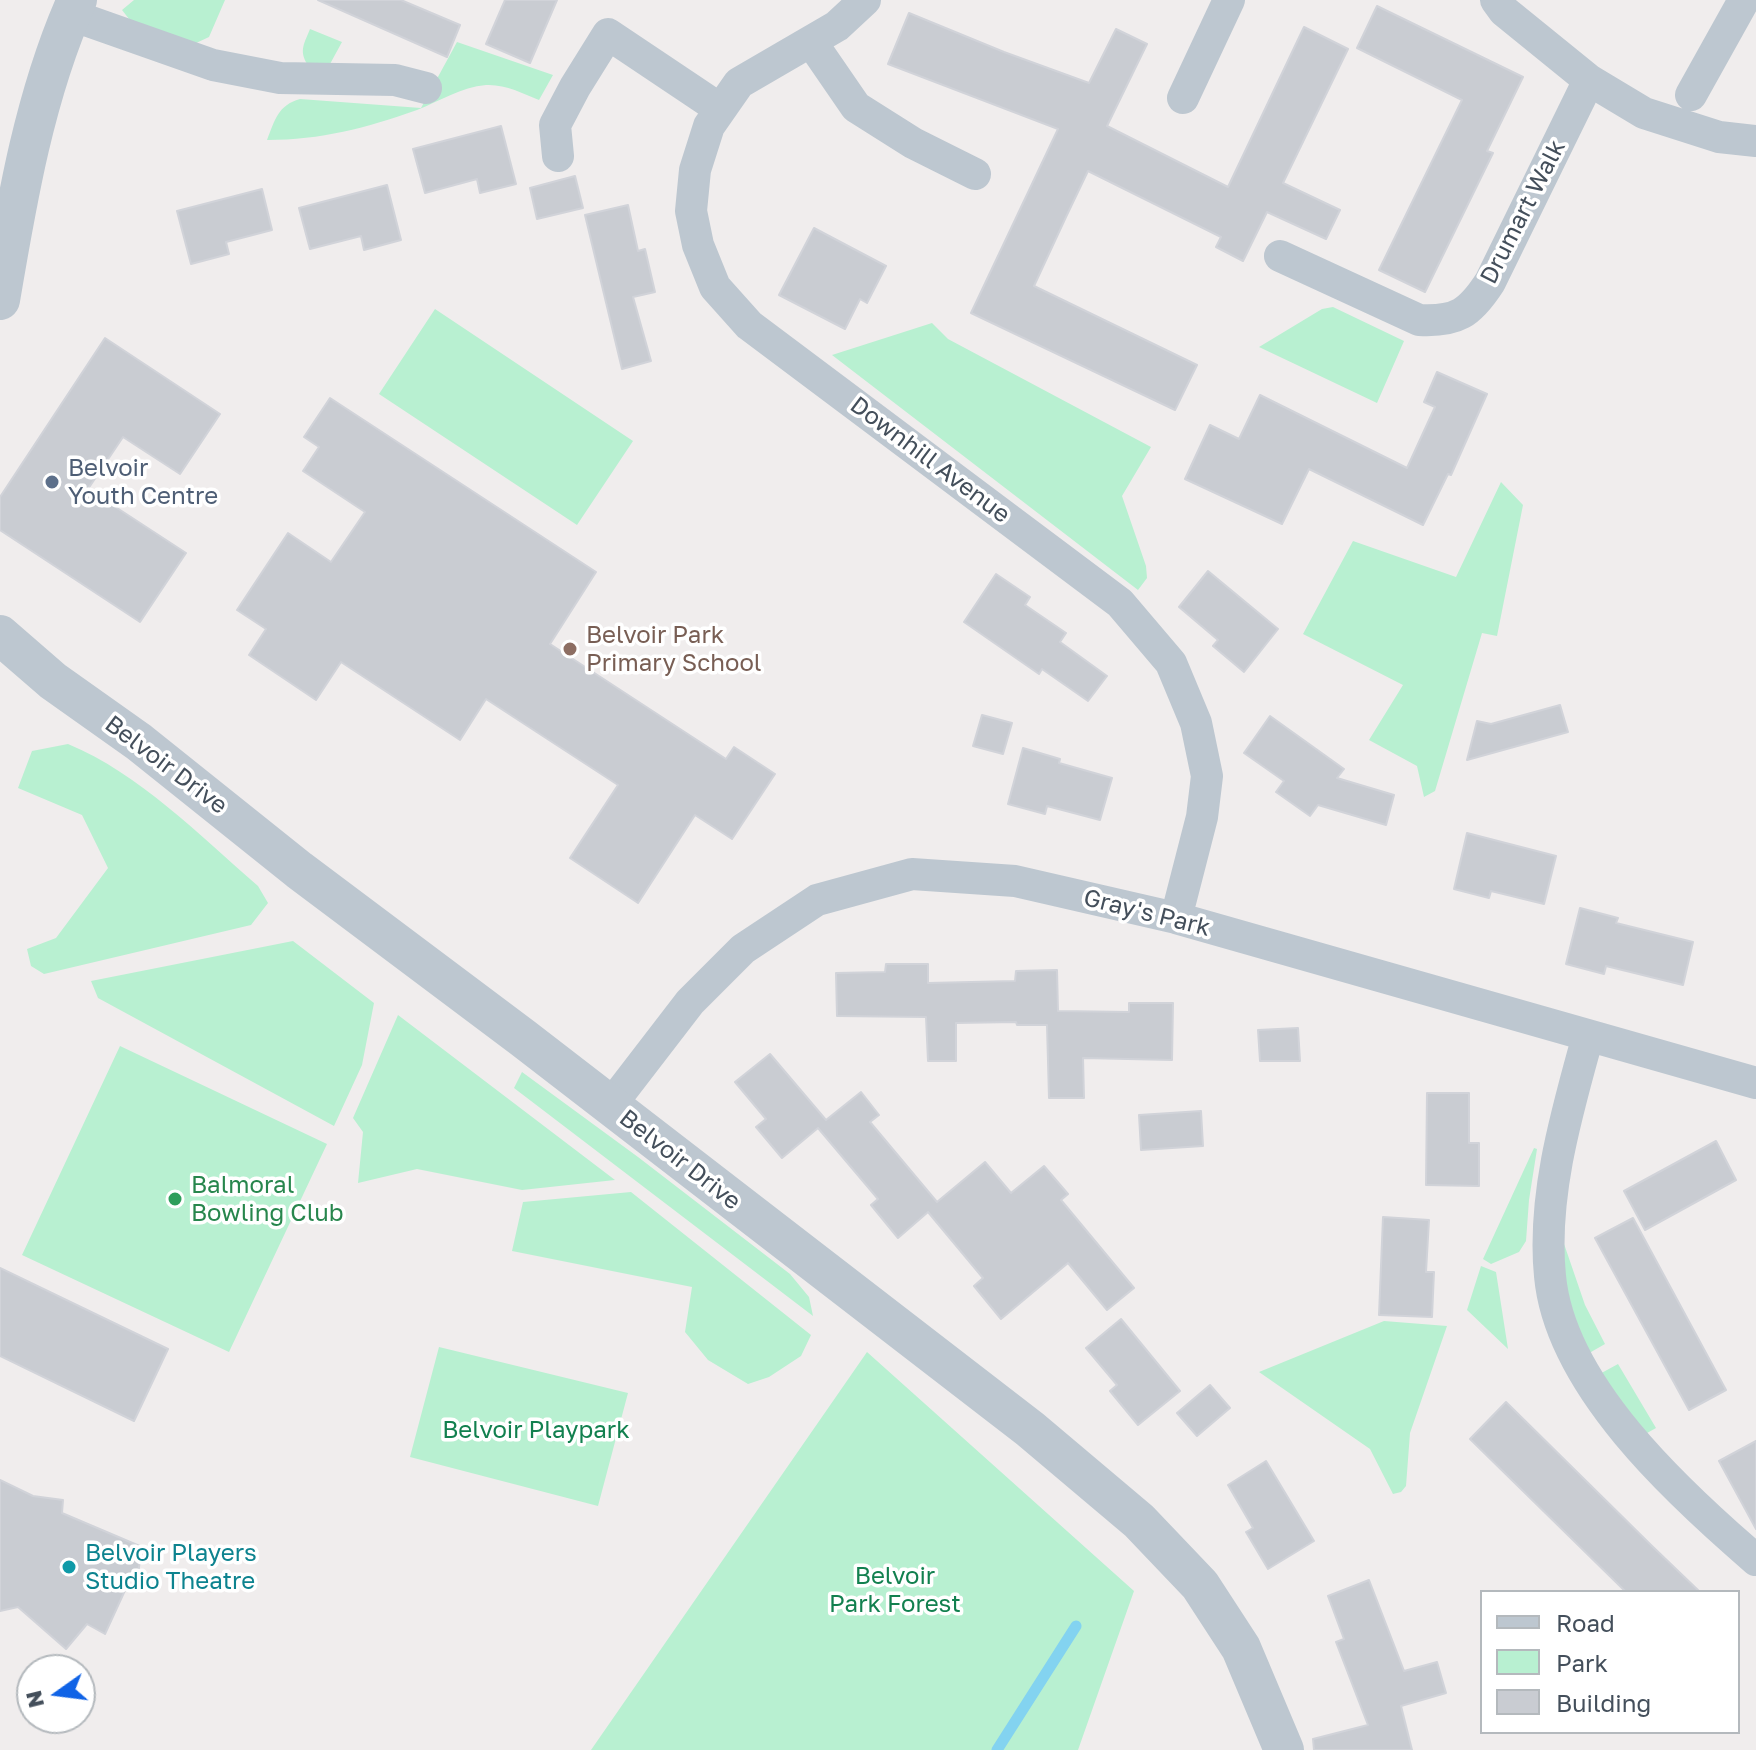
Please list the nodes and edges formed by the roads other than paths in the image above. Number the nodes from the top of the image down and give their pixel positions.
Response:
1 (865, 0) edge
2 (1229, 0) edge
3 (1496, 0) edge
4 (1744, 0) edge
5 (74, 7) edge
6 (812, 43) junction
7 (1589, 80) junction
8 (426, 88) dead end
9 (1691, 95) dead end
10 (1183, 98) dead end
11 (720, 109) junction
12 (1756, 141) edge
13 (558, 156) dead end
14 (975, 174) dead end
15 (1280, 256) dead end
16 (0, 300) edge
17 (0, 635) edge
18 (1176, 918) junction
19 (1588, 1036) junction
20 (1756, 1083) edge
21 (610, 1106) junction
22 (1756, 1560) edge
23 (1284, 1750) edge

1 - 6 street, Downhill Avenue
2 - 10 street
3 - 7 street
4 - 9 street
5 - 8 street
5 - 16 street
6 - 11 street, Downhill Avenue
6 - 14 street
7 - 12 street
7 - 15 street, Drumart Walk
11 - 13 street
11 - 18 street, Downhill Avenue
17 - 21 street, Belvoir Drive
18 - 19 street, Gray's Park
18 - 21 street, Gray's Park
19 - 20 street, Gray's Park
19 - 22 street
21 - 23 street, Belvoir Drive

